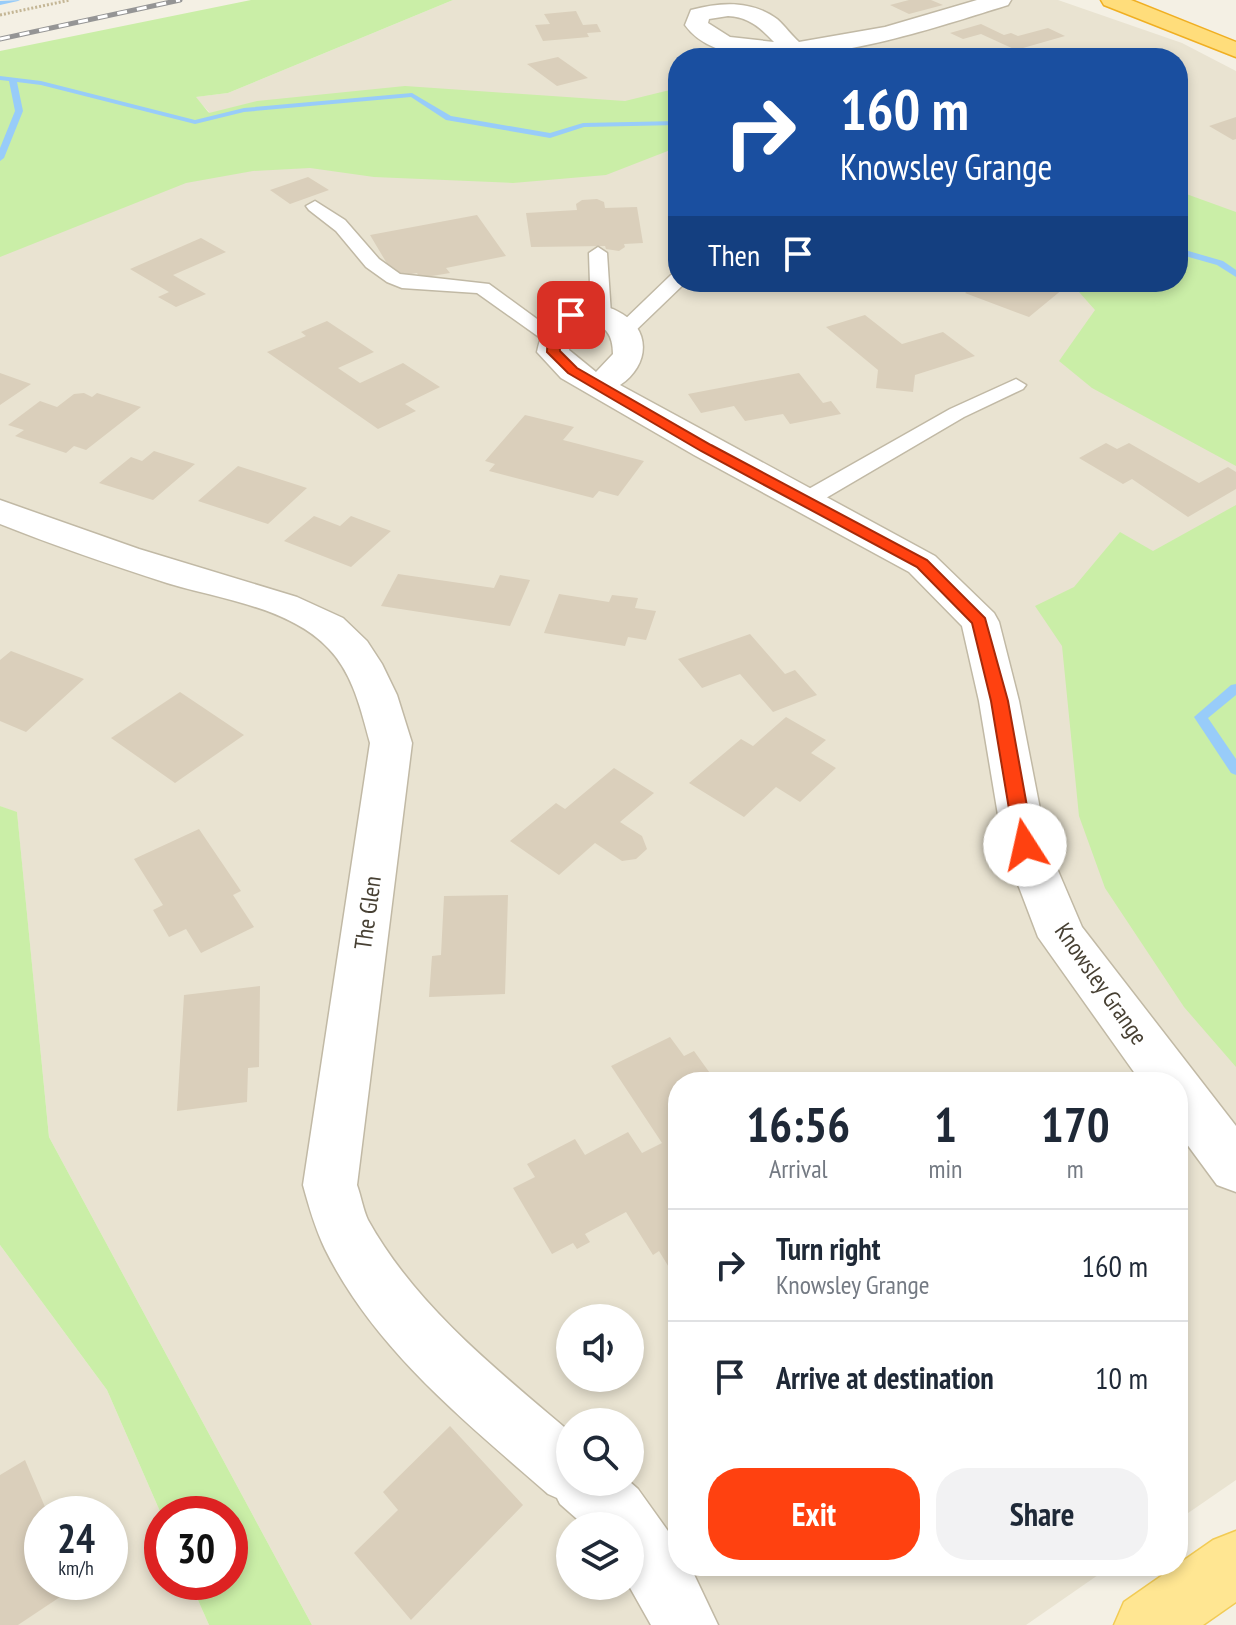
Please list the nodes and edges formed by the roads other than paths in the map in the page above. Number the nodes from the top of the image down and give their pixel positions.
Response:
1 (1000, 0) edge
2 (1112, 0) edge
3 (1157, 0) edge
4 (1236, 31) edge
5 (804, 48) edge
6 (1236, 50) edge
7 (315, 206) dead end
8 (598, 253) dead end
9 (668, 286) edge
10 (613, 322) junction
11 (553, 338) junction
12 (596, 385) junction
13 (1016, 385) dead end
14 (806, 500) junction
15 (0, 511) edge
16 (1163, 1072) edge
17 (1188, 1104) edge
18 (1236, 1168) edge
19 (556, 1460) edge
20 (598, 1496) edge
21 (617, 1512) edge
22 (644, 1551) edge
23 (1236, 1563) edge
24 (685, 1625) edge
25 (1147, 1625) edge

1 - 5 street
2 - 6 highway
3 - 4 highway
7 - 11 lane
8 - 10 lane
9 - 10 lane
10 - 11 street
10 - 12 street
11 - 12 street, Knowsley Grange
12 - 14 street, Knowsley Grange
13 - 14 lane
14 - 16 street, Knowsley Grange
15 - 19 street, The Glen
17 - 18 street
20 - 21 street
22 - 24 street
23 - 25 main road

